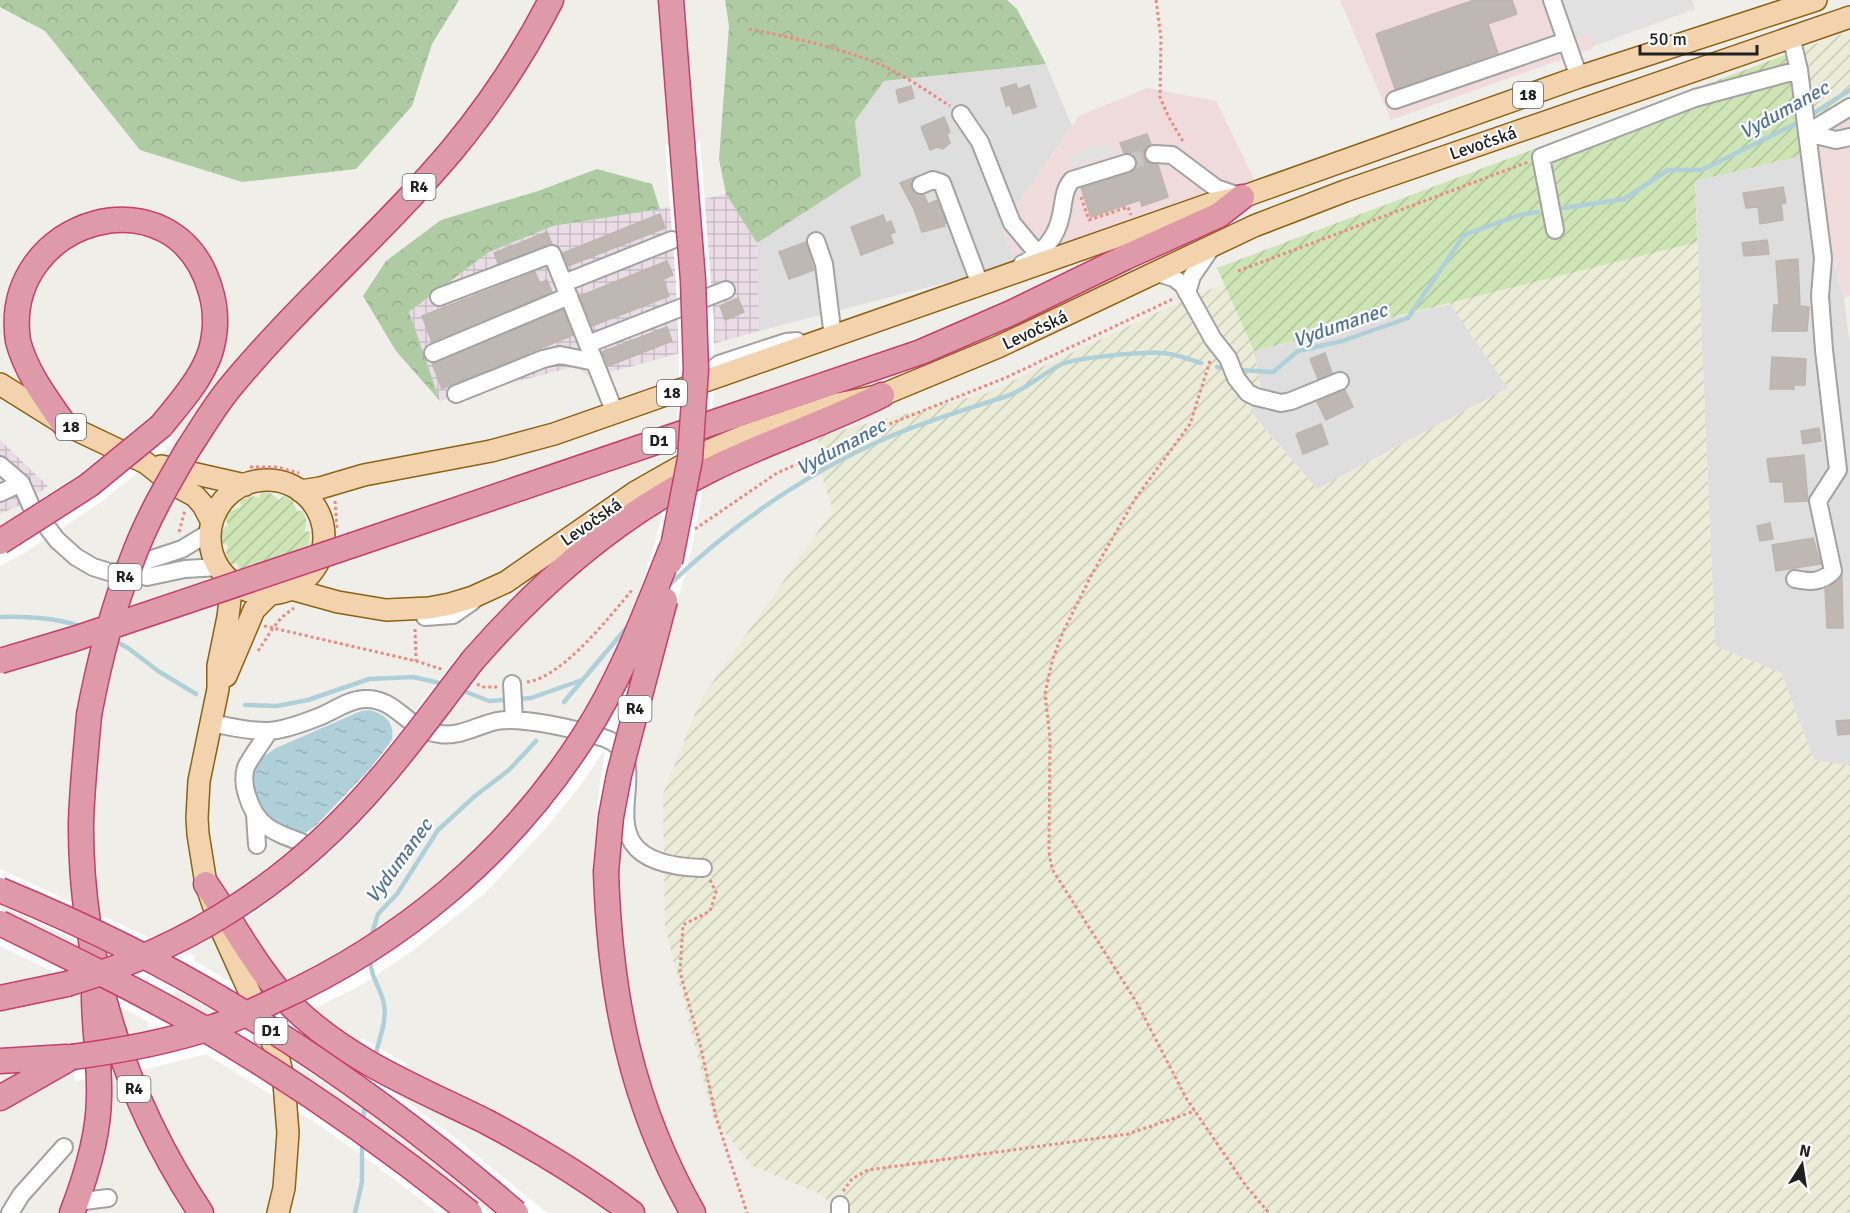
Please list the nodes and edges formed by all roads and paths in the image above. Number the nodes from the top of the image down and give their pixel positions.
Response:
1 (551, 0) edge
2 (671, 0) edge
3 (1156, 0) edge
4 (1552, 0) edge
5 (1816, 0) edge
6 (1850, 16) edge
7 (749, 29) dead end
8 (1791, 36) junction
9 (1566, 41) junction
10 (1799, 70) junction
11 (1579, 77) junction
12 (1395, 100) dead end
13 (1850, 107) edge
14 (961, 114) joint
15 (1806, 130) junction
16 (1850, 137) edge
17 (1190, 148) dead end
18 (1154, 154) tunnel mouth
19 (1541, 157) junction
20 (1127, 163) tunnel mouth
21 (921, 185) dead end
22 (1080, 194) dead end
23 (1242, 197) junction
24 (1133, 222) dead end
25 (1555, 230) dead end
26 (672, 240) dead end
27 (816, 241) dead end
28 (1214, 244) junction
29 (1040, 252) junction
30 (1238, 271) dead end
31 (1154, 272) junction
32 (978, 279) junction
33 (566, 289) junction
34 (726, 290) dead end
35 (1187, 292) junction
36 (439, 297) dead end
37 (900, 314) junction
38 (829, 339) junction
39 (1213, 339) junction
40 (588, 344) junction
41 (433, 352) dead end
42 (260, 353) junction
43 (595, 362) junction
44 (1340, 381) dead end
45 (0, 384) edge
46 (456, 394) dead end
47 (882, 395) junction
48 (615, 413) junction
49 (64, 424) junction
50 (161, 426) junction
51 (146, 463) junction
52 (0, 465) edge
53 (246, 476) junction
54 (21, 483) junction
55 (304, 483) junction
56 (331, 485) junction
57 (0, 493) edge
58 (195, 496) junction
59 (211, 527) junction
60 (691, 532) dead end
61 (345, 538) junction
62 (0, 542) edge
63 (672, 547) junction
64 (182, 549) junction
65 (129, 573) junction
66 (225, 575) junction
67 (1795, 579) dead end
68 (636, 586) dead end
69 (291, 589) junction
70 (270, 594) junction
71 (331, 600) junction
72 (248, 622) junction
73 (414, 627) dead end
74 (273, 628) junction
75 (0, 661) edge
76 (416, 661) junction
77 (473, 671) junction
78 (452, 672) dead end
79 (218, 689) junction
80 (513, 700) junction
81 (210, 723) junction
82 (269, 731) junction
83 (255, 814) junction
84 (301, 842) dead end
85 (257, 845) dead end
86 (703, 868) joint
87 (206, 884) junction
88 (0, 890) edge
89 (0, 923) edge
90 (94, 953) junction
91 (0, 998) edge
92 (72, 1057) junction
93 (0, 1061) edge
94 (0, 1098) edge
95 (1195, 1111) junction
96 (64, 1147) dead end
97 (108, 1198) dead end
98 (74, 1208) edge
99 (840, 1209) edge
100 (15, 1211) edge
101 (201, 1213) edge
102 (278, 1213) edge
103 (470, 1213) edge
104 (516, 1213) edge
105 (632, 1213) edge
106 (693, 1213) edge
107 (747, 1213) edge
108 (1269, 1213) edge

1 - 42 highway, R4
2 - 63 highway, R4, bridge
3 - 17 path
4 - 9 street
5 - 11 main road, Levočská / 18
6 - 8 main road, Levočská / 18
7 - 14 path
8 - 10 street
8 - 28 main road, Levočská / 18
9 - 11 street
9 - 12 street
10 - 15 street
10 - 19 street
11 - 23 main road, Levočská / 18
13 - 15 street
14 - 29 street
15 - 16 street
15 - 67 street
18 - 23 street
19 - 25 street
19 - 30 path
20 - 29 street
21 - 32 street
22 - 24 path
23 - 37 main road, Levočská / 18
23 - 61 highway, D1
26 - 33 street
27 - 38 street
28 - 31 main road, Levočská / 18
28 - 35 street
29 - 32 street
31 - 35 street
31 - 47 main road, Levočská / 18
32 - 37 street
33 - 36 street
33 - 40 street
33 - 41 street
34 - 40 street
35 - 39 street
35 - 60 path
37 - 38 main road, Levočská / 18
38 - 48 main road, Levočská / 18
39 - 44 street
39 - 95 path
40 - 43 street
42 - 50 highway
42 - 90 highway, R4, bridge
43 - 46 street
43 - 48 street
45 - 49 main road, 18
47 - 71 main road, Levočská / 18
47 - 77 highway
48 - 56 main road, Levočská / 18
49 - 50 highway
49 - 51 main road, 18
50 - 62 highway, bridge
51 - 53 main road, 18
51 - 58 main road, 18
52 - 54 street
53 - 55 main road, 18
53 - 55 path
53 - 59 main road
54 - 57 street
54 - 65 street, Levočská
55 - 56 main road, Levočská / 18
55 - 69 main road, Levočská / 18
56 - 61 path
58 - 59 main road, 18
58 - 64 path
59 - 64 street
59 - 66 main road, 18
61 - 75 highway, bridge
63 - 92 highway, bridge
63 - 106 highway, R4, bridge
64 - 65 street
65 - 66 street, Levočská
66 - 70 main road, Levočská / 18
66 - 79 main road
68 - 80 path
69 - 70 main road, Levočská / 18
69 - 71 main road, Levočská / 18
70 - 72 main road
71 - 74 path
72 - 74 path
72 - 79 main road
73 - 76 path
74 - 76 path
76 - 78 path
77 - 80 path
77 - 91 highway, bridge
79 - 81 main road
80 - 82 street
80 - 86 street
81 - 82 street
81 - 87 main road
82 - 83 street
83 - 84 street
83 - 85 street
86 - 107 path
87 - 102 main road
87 - 105 highway
88 - 104 highway, D1, bridge
89 - 103 highway, D1, bridge
90 - 98 highway
90 - 101 highway, R4
92 - 93 highway
92 - 94 highway
95 - 99 path
95 - 108 path
96 - 100 street
97 - 98 street

